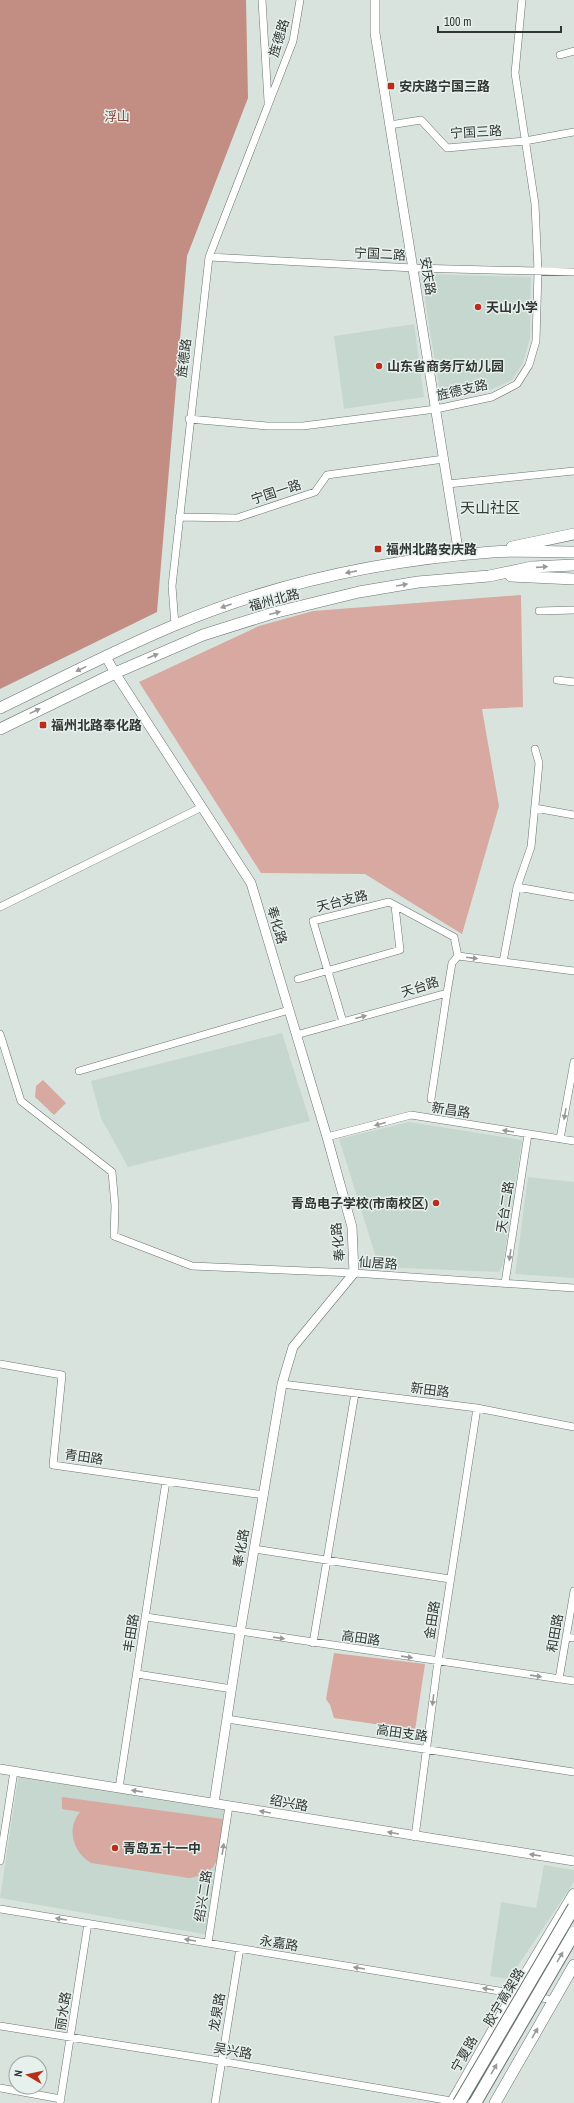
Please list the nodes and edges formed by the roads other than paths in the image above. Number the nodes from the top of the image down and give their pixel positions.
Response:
1 (262, 0) edge
2 (300, 0) edge
3 (375, 0) edge
4 (522, 0) edge
5 (574, 51) edge
6 (560, 55) dead end
7 (268, 104) junction
8 (390, 125) junction
9 (574, 132) edge
10 (525, 141) junction
11 (209, 257) junction
12 (413, 268) junction
13 (538, 271) junction
14 (574, 272) edge
15 (436, 409) junction
16 (189, 419) junction
17 (444, 459) junction
18 (574, 471) edge
19 (448, 484) junction
20 (179, 517) junction
21 (574, 534) edge
22 (574, 542) edge
23 (530, 543) junction
24 (494, 552) junction
25 (574, 552) edge
26 (459, 555) junction
27 (574, 565) edge
28 (574, 573) edge
29 (489, 576) junction
30 (527, 577) junction
31 (574, 580) edge
32 (574, 610) edge
33 (539, 611) dead end
34 (175, 625) junction
35 (106, 657) junction
36 (115, 673) junction
37 (557, 680) dead end
38 (574, 682) edge
39 (0, 708) edge
40 (0, 728) edge
41 (535, 749) dead end
42 (202, 807) junction
43 (534, 808) junction
44 (574, 816) edge
45 (517, 887) junction
46 (574, 897) edge
47 (395, 906) junction
48 (0, 907) edge
49 (458, 956) junction
50 (503, 962) junction
51 (328, 971) junction
52 (574, 971) edge
53 (298, 979) dead end
54 (447, 993) junction
55 (289, 1010) junction
56 (343, 1022) junction
57 (0, 1034) edge
58 (296, 1035) junction
59 (574, 1062) edge
60 (79, 1071) dead end
61 (431, 1099) dead end
62 (528, 1134) junction
63 (327, 1137) junction
64 (560, 1139) junction
65 (574, 1141) edge
66 (354, 1273) junction
67 (505, 1283) junction
68 (574, 1288) edge
69 (0, 1364) edge
70 (282, 1384) junction
71 (355, 1393) junction
72 (477, 1408) junction
73 (574, 1427) edge
74 (166, 1481) junction
75 (264, 1495) junction
76 (254, 1549) junction
77 (328, 1560) junction
78 (450, 1579) junction
79 (574, 1590) edge
80 (146, 1617) junction
81 (240, 1632) junction
82 (566, 1637) junction
83 (574, 1638) edge
84 (313, 1643) junction
85 (438, 1661) junction
86 (137, 1674) junction
87 (559, 1679) junction
88 (574, 1681) edge
89 (232, 1689) junction
90 (227, 1719) junction
91 (426, 1748) junction
92 (0, 1769) edge
93 (14, 1771) junction
94 (574, 1772) edge
95 (119, 1788) junction
96 (214, 1803) junction
97 (229, 1806) junction
98 (415, 1837) junction
99 (574, 1861) edge
100 (0, 1862) edge
101 (574, 1894) edge
102 (574, 1907) edge
103 (0, 1910) edge
104 (88, 1923) junction
105 (574, 1933) edge
106 (208, 1943) junction
107 (240, 1948) junction
108 (574, 1965) edge
109 (514, 1994) junction
110 (554, 2000) junction
111 (0, 2026) edge
112 (71, 2037) junction
113 (220, 2061) junction
114 (0, 2088) edge
115 (61, 2101) edge
116 (215, 2103) edge
117 (456, 2103) edge
118 (475, 2103) edge
119 (496, 2103) edge

1 - 7 street, 旌德路
2 - 7 street, 旌德路
3 - 8 street, 安庆路
4 - 10 street, 旌德支路
5 - 6 street
7 - 11 street, 旌德路
8 - 10 street, 宁国三路
8 - 12 street, 安庆路
9 - 10 street, 宁国三路
10 - 13 street, 旌德支路
11 - 12 street, 宁国二路
11 - 16 street, 旌德路
12 - 13 street, 宁国二路
12 - 15 street, 安庆路
13 - 14 street, 宁国二路
13 - 15 street, 旌德支路
15 - 16 street, 旌德支路
15 - 17 street, 安庆路
16 - 20 street, 旌德路
17 - 19 street, 安庆路
17 - 20 street, 宁国一路
18 - 19 street
19 - 26 street, 安庆路
20 - 34 street, 旌德路
21 - 23 main road
22 - 23 main road
23 - 24 main road
24 - 25 main road, 福州北路
24 - 26 main road, 福州北路
26 -> 34 main road, 福州北路
29 -> 27 main road, 福州北路
28 - 30 main road
29 - 30 main road
36 -> 29 main road, 福州北路
30 - 31 main road
32 - 33 street
34 - 35 main road, 福州北路
35 - 36 street, 奉化路
35 -> 39 main road, 福州北路
40 -> 36 main road, 福州北路
36 - 42 street, 奉化路
37 - 38 street
41 - 43 street
42 - 48 street
42 - 55 street, 奉化路
43 - 44 street
43 - 45 street
45 - 46 street
45 - 50 street
47 - 49 street, 天台支路
47 - 51 street
47 - 51 street, 天台支路
49 -> 50 street
49 - 54 street, 天台路
50 - 52 street
51 - 53 street
51 - 56 street, 天台支路
56 -> 54 street, 天台路
54 - 61 street
55 - 58 street, 奉化路
55 - 60 street
56 - 58 street, 天台路
57 - 66 street, 仙居路
58 - 63 street, 奉化路
59 -> 64 street
62 -> 63 street, 新昌路
62 - 64 street, 新昌路
62 -> 67 street, 天台二路
63 - 66 street, 奉化路
64 - 65 street, 新昌路
66 - 67 street, 仙居路
66 - 70 street, 奉化路
67 - 68 street, 仙居路
69 - 74 street, 青田路
70 - 71 street, 新田路
70 - 75 street, 奉化路
71 - 72 street, 新田路
71 - 77 street
72 - 73 street, 新田路
72 - 78 street, 金田路
74 - 75 street, 青田路
74 - 80 street, 丰田路
75 - 76 street, 奉化路
76 - 77 street
76 - 81 street, 奉化路
77 - 78 street
77 - 84 street
78 - 85 street, 金田路
79 - 82 street, 和田路
80 - 81 street, 高田路
80 - 86 street, 丰田路
81 -> 84 street, 高田路
81 - 89 street, 奉化路
82 - 83 street
82 - 87 street, 和田路
84 -> 85 street, 高田路
85 -> 87 street, 高田路
85 -> 91 street, 金田路
86 - 89 street
86 - 95 street, 丰田路
87 - 88 street, 高田路
89 - 90 street, 奉化路
90 - 91 street, 高田支路
90 - 96 street, 奉化路
91 - 94 street, 高田支路
91 - 98 street, 金田路
92 - 93 street, 绍兴路
93 - 95 street, 绍兴路
93 - 100 street
96 -> 95 street, 绍兴路
96 - 97 street, 绍兴路
98 -> 97 street, 绍兴路
106 -> 97 street, 绍兴二路
99 -> 98 street, 绍兴路
101 - 109 main road, 宁夏路
102 - 117 highway, 胶宁高架路, bridge
104 -> 103 street, 永嘉路
106 -> 104 street, 永嘉路
104 - 112 street, 丽水路
118 -> 105 highway, bridge
106 - 107 street, 永嘉路
109 -> 107 street, 永嘉路
107 - 113 street, 龙泉路
108 - 110 main road
109 - 110 street, 永嘉路
109 - 117 main road, 宁夏路
119 -> 110 main road
111 - 112 street, 吴兴路
112 - 113 street, 吴兴路
112 - 115 street, 丽水路
113 - 116 street, 龙泉路
113 - 117 street, 吴兴路
114 - 115 street

